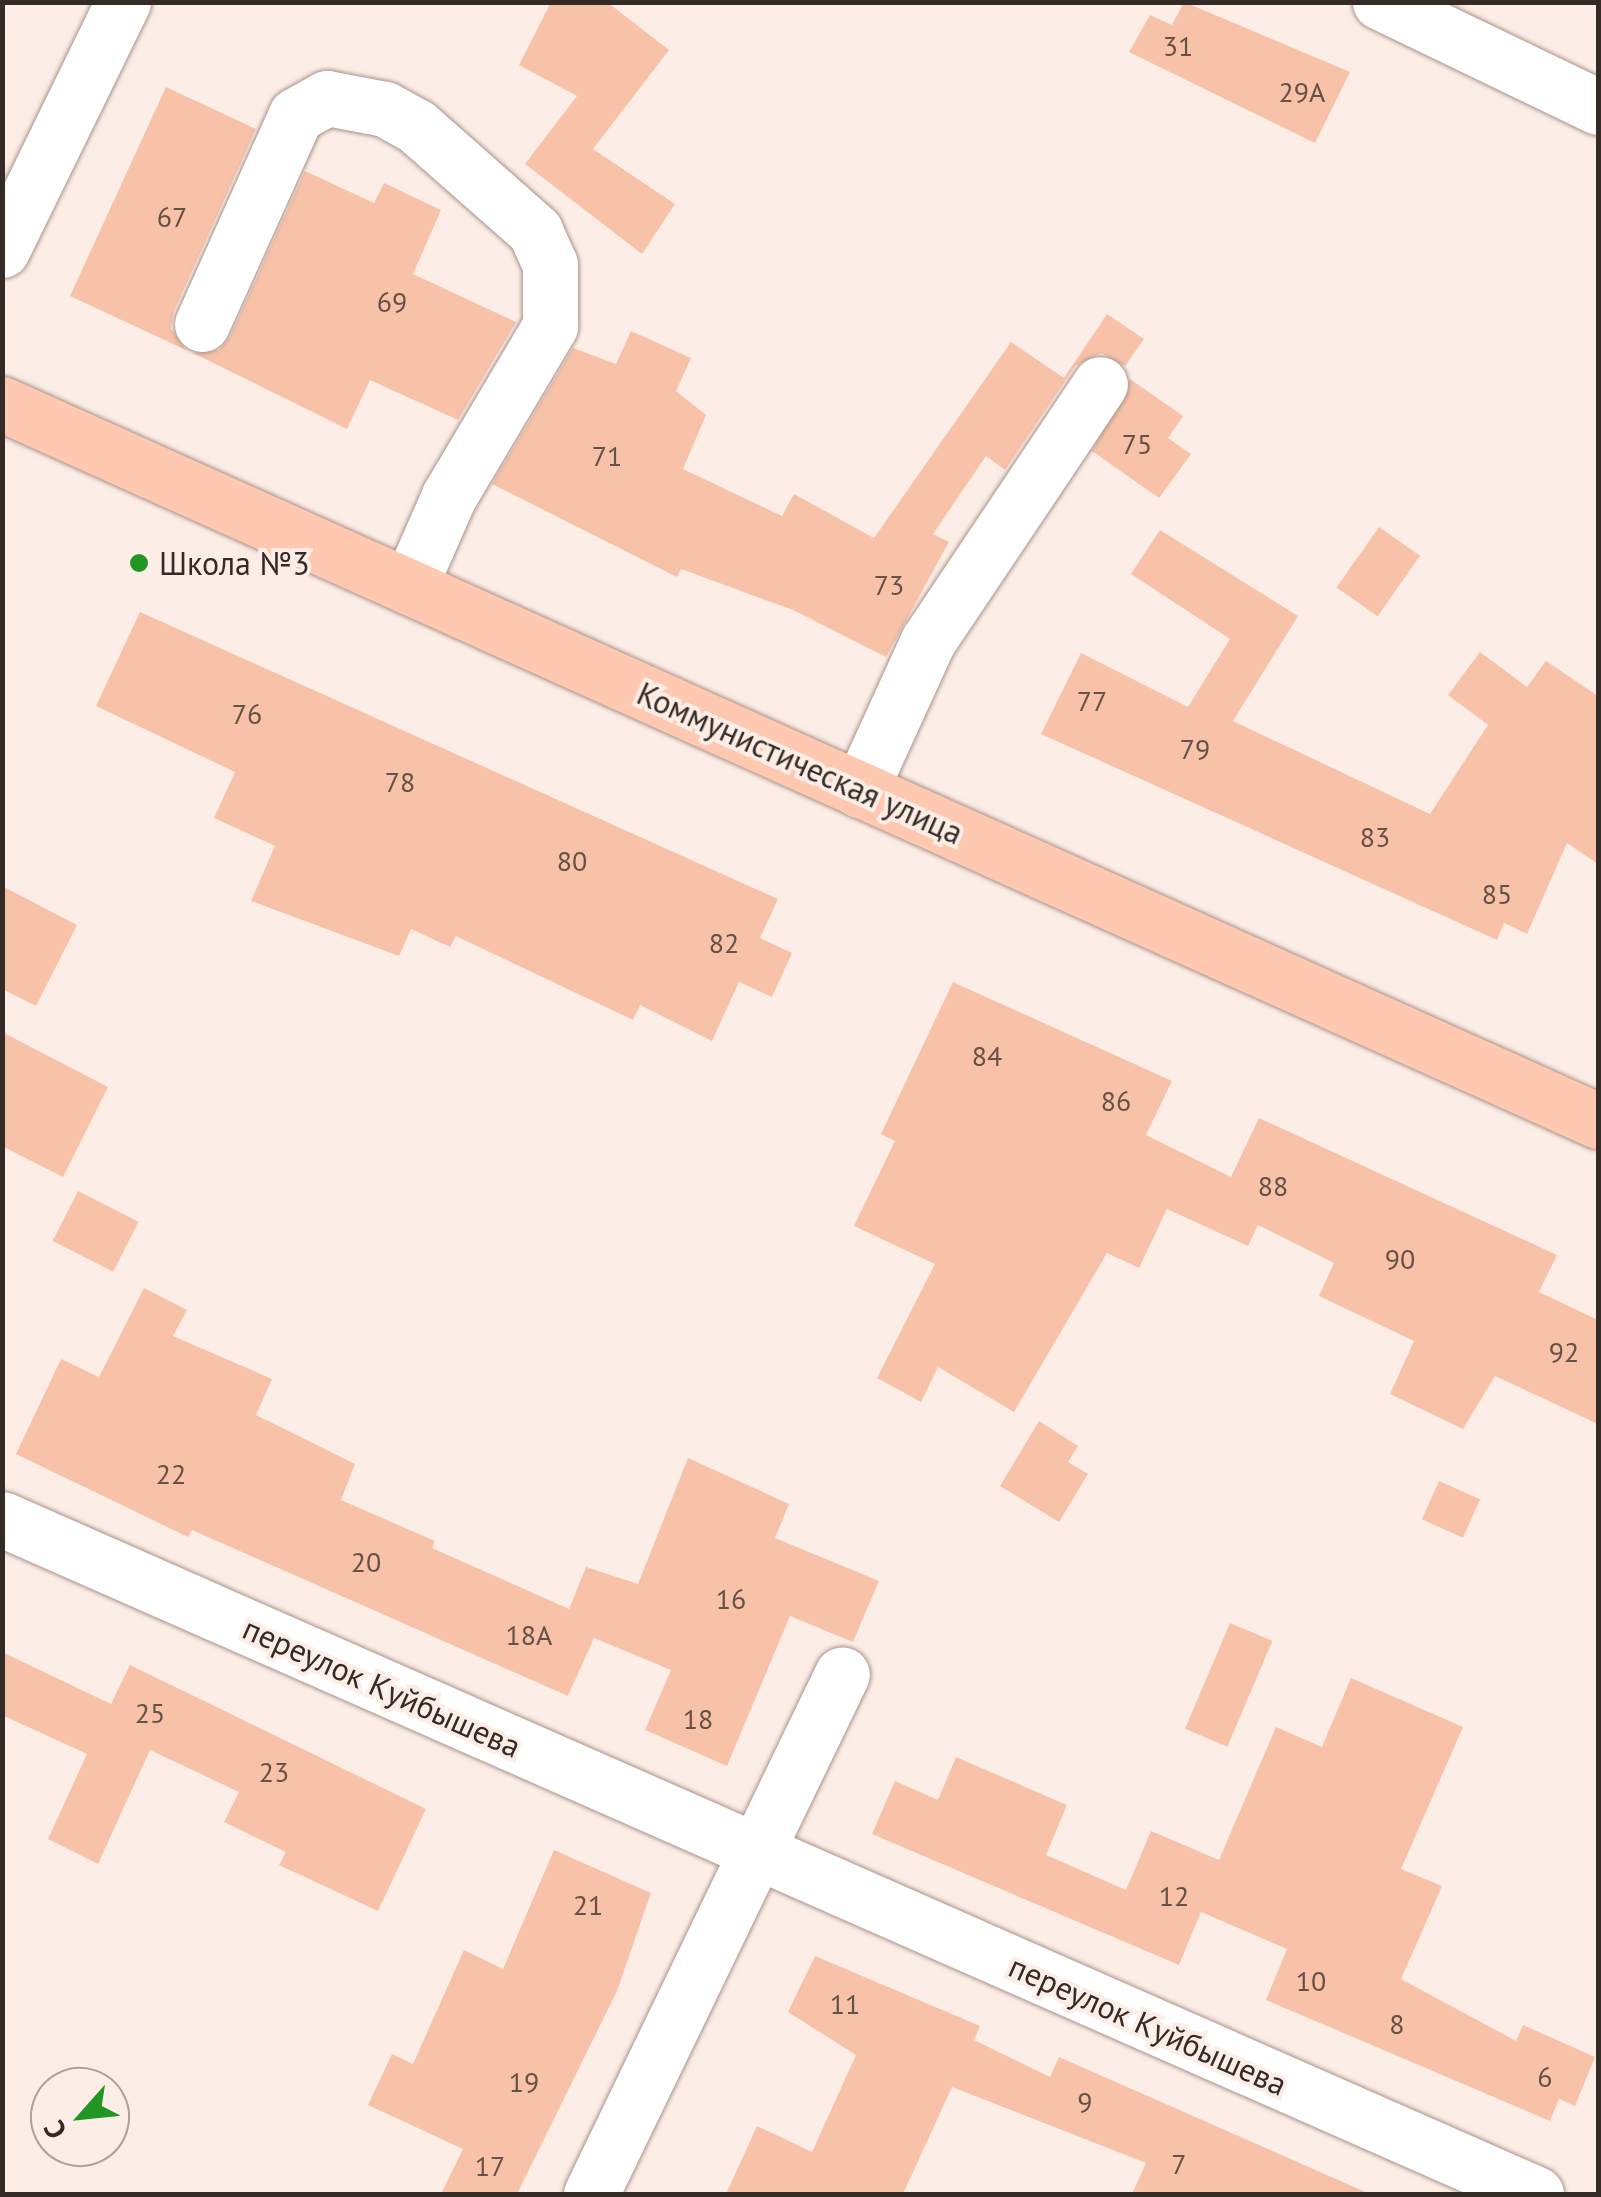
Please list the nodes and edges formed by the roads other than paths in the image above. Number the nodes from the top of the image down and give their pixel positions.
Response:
1 (123, 2) edge
2 (1380, 2) edge
3 (1598, 107) edge
4 (2, 250) edge
5 (202, 324) dead end
6 (1100, 384) dead end
7 (2, 404) edge
8 (410, 588) junction
9 (860, 790) junction
10 (1598, 1121) edge
11 (2, 1519) edge
12 (842, 1674) dead end
13 (761, 1856) junction
14 (591, 2194) edge
15 (1536, 2194) edge

1 - 4 street
2 - 3 street
5 - 8 street
6 - 9 street
7 - 8 main road, Коммунистическая улица
8 - 9 main road, Коммунистическая улица
9 - 10 main road, Коммунистическая улица
11 - 13 street, переулок Куйбышева
12 - 13 street
13 - 14 street
13 - 15 street, переулок Куйбышева

